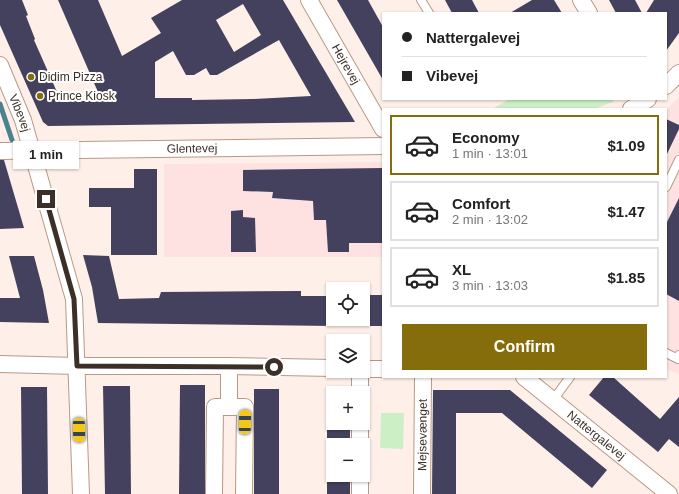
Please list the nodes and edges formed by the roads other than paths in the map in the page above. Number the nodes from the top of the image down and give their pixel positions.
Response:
1 (309, 0) edge
2 (421, 0) edge
3 (581, 0) edge
4 (428, 12) edge
5 (588, 12) edge
6 (0, 65) edge
7 (679, 73) edge
8 (667, 85) edge
9 (382, 127) edge
10 (382, 146) edge
11 (0, 151) edge
12 (33, 151) junction
13 (679, 160) edge
14 (667, 185) edge
15 (667, 353) edge
16 (679, 355) edge
17 (0, 364) edge
18 (77, 366) junction
19 (229, 366) junction
20 (326, 368) edge
21 (370, 369) edge
22 (382, 369) edge
23 (423, 378) edge
24 (525, 378) edge
25 (569, 378) edge
26 (552, 400) junction
27 (229, 407) junction
28 (360, 482) edge
29 (81, 494) edge
30 (214, 494) edge
31 (244, 494) edge
32 (360, 494) edge
33 (422, 494) edge
34 (669, 494) edge

1 - 9 street, Hejrevej
2 - 4 lane
3 - 5 street
6 - 12 street, Vibevej
7 - 8 street
10 - 12 street, Glentevej
11 - 12 street, Glentevej
12 - 18 street, Vibevej
13 - 14 lane
15 - 16 lane
17 - 18 street
18 - 19 street
18 - 29 street, Vibevej
19 - 20 street
19 - 27 street
21 - 22 street
23 - 33 street, Mejsevænget
24 - 26 street, Nattergalevej
25 - 26 lane
26 - 34 street, Nattergalevej
27 - 30 street
27 - 31 street
28 - 32 street

